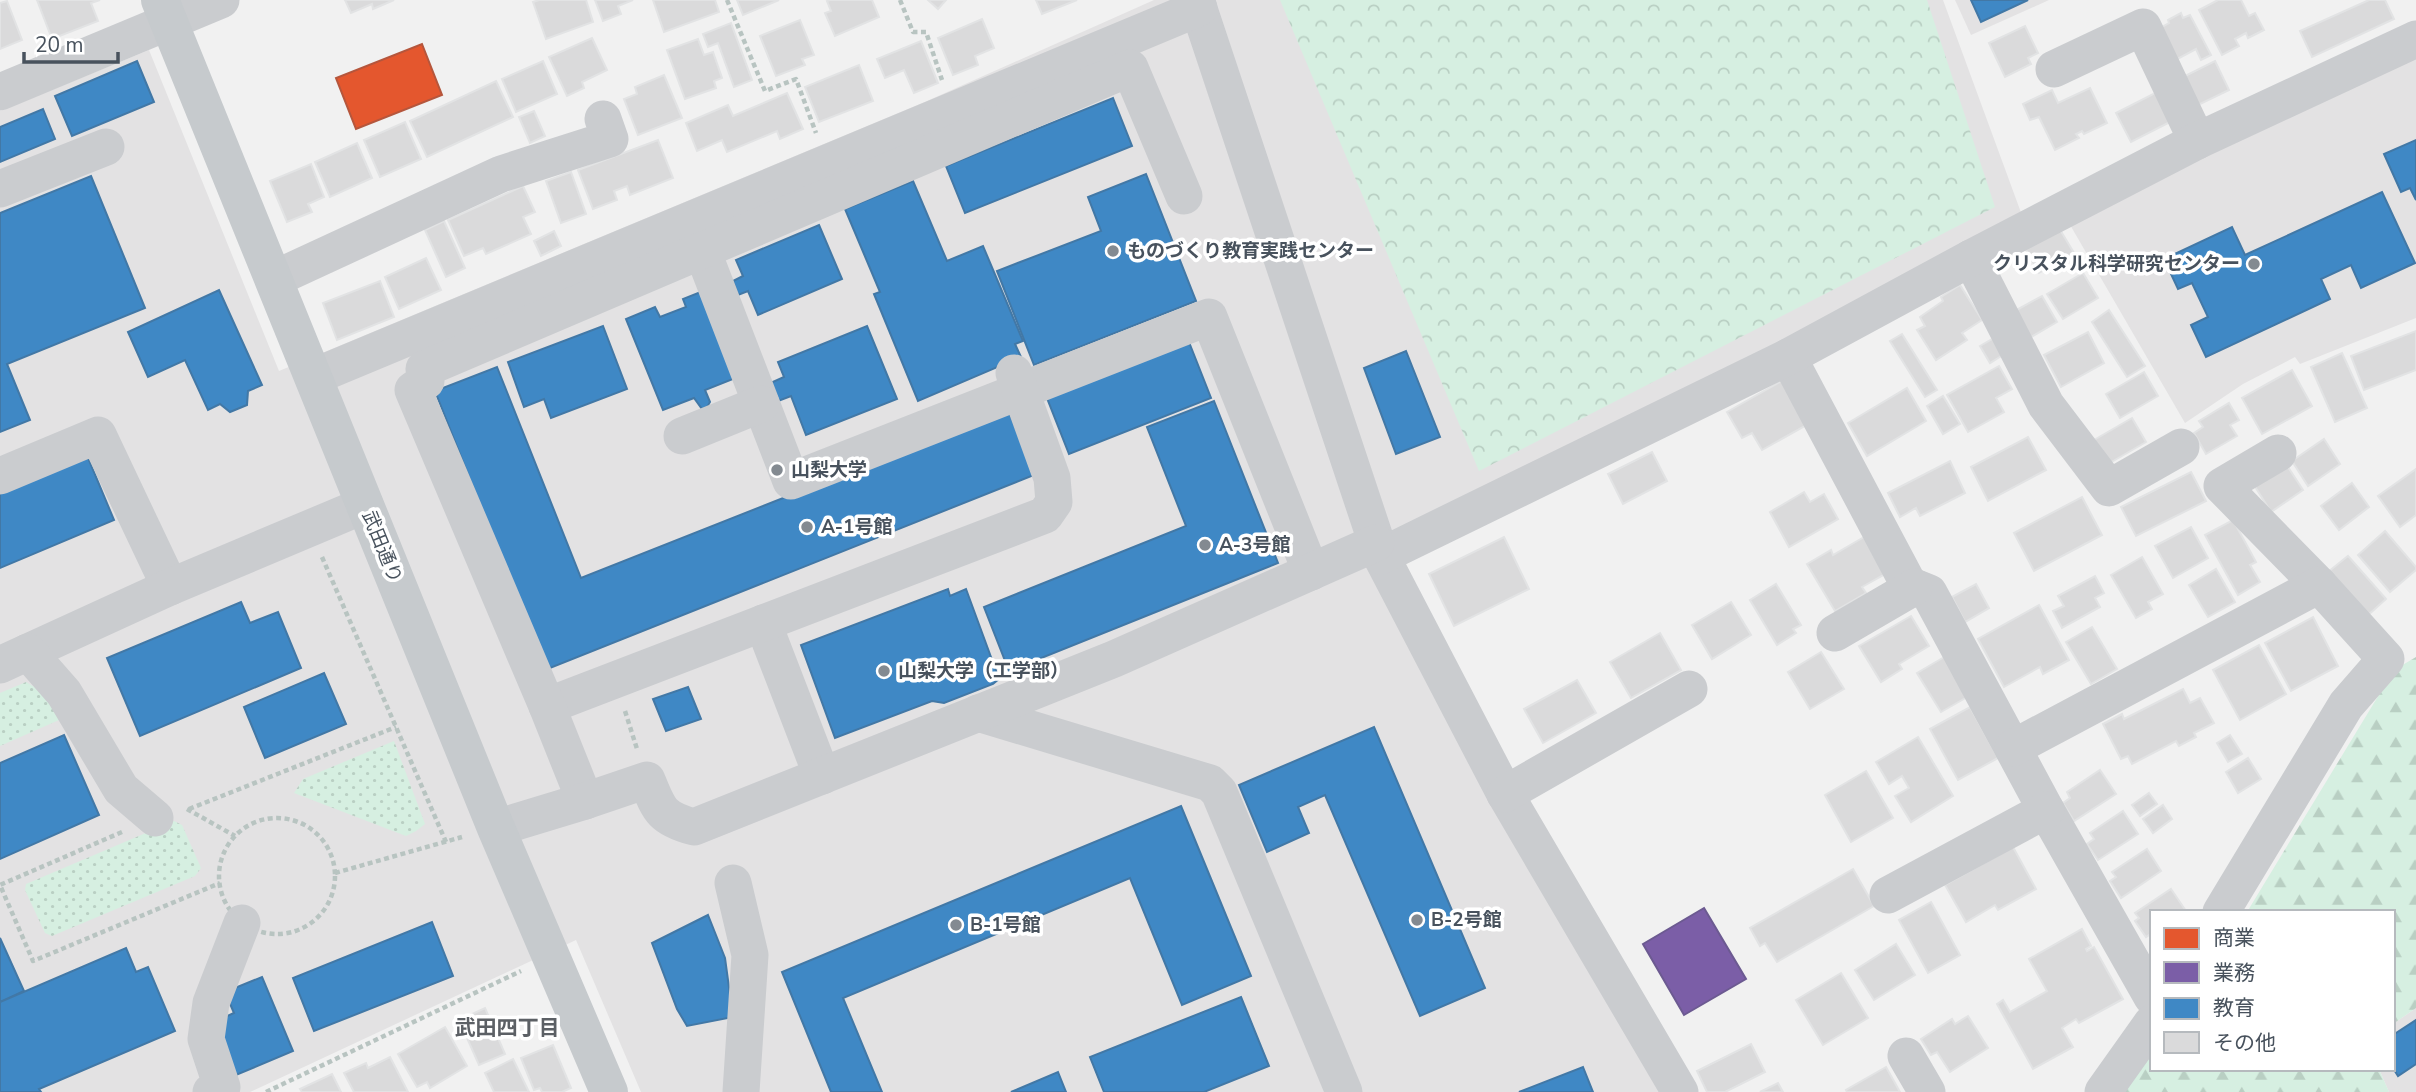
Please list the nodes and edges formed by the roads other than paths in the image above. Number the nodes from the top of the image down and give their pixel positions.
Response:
1 (221, 0) edge
2 (1197, 4) edge
3 (164, 11) edge
4 (2416, 39) edge
5 (2054, 69) dead end
6 (0, 92) edge
7 (603, 120) dead end
8 (2197, 141) junction
9 (106, 147) dead end
10 (0, 189) edge
11 (1184, 196) dead end
12 (702, 250) junction
13 (1970, 258) junction
14 (274, 279) junction
15 (1788, 357) junction
16 (313, 377) junction
17 (1017, 382) junction
18 (761, 404) junction
19 (682, 436) dead end
20 (2181, 447) dead end
21 (2278, 453) dead end
22 (0, 476) edge
23 (365, 505) junction
24 (1379, 550) junction
25 (1311, 572) junction
26 (2319, 585) junction
27 (170, 587) junction
28 (1914, 587) junction
29 (764, 623) junction
30 (1835, 633) dead end
31 (14, 659) edge
32 (1689, 689) dead end
33 (547, 706) junction
34 (978, 713) junction
35 (2013, 748) junction
36 (821, 776) junction
37 (1504, 794) junction
38 (585, 802) junction
39 (2046, 810) junction
40 (172, 813) road end
41 (496, 828) junction
42 (733, 883) dead end
43 (1888, 895) dead end
44 (2222, 910) edge
45 (242, 923) road end
46 (2150, 993) edge
47 (2150, 1026) edge
48 (1906, 1056) dead end
49 (606, 1091) edge
50 (212, 1092) edge
51 (741, 1092) edge
52 (1345, 1092) edge
53 (1680, 1092) edge
54 (1927, 1092) edge
55 (2102, 1092) edge

1 - 3 street
2 - 16 street
2 - 24 street
3 - 6 street
3 - 14 main road, 武田通り
4 - 8 street
5 - 8 street
7 - 14 street
8 - 13 street
9 - 10 street
11 - 12 street
12 - 18 street
12 - 33 street
13 - 15 street
13 - 20 street
14 - 16 main road, 武田通り
15 - 24 street
15 - 28 street
16 - 23 main road, 武田通り
17 - 18 street
17 - 25 street
17 - 29 street
18 - 19 street
21 - 26 street
22 - 27 street
23 - 27 street
23 - 41 main road, 武田通り
24 - 25 street
24 - 37 street
25 - 34 street
26 - 35 street
26 - 44 street
27 - 31 street
28 - 30 street
28 - 35 street
29 - 33 street
29 - 36 street
31 - 40 street
32 - 37 street
33 - 38 street
34 - 36 street
34 - 52 street
35 - 39 street
36 - 38 street
37 - 53 street
38 - 41 street
39 - 43 street
39 - 46 street
41 - 49 main road, 武田通り
42 - 51 street
45 - 50 street
47 - 55 street
48 - 54 street

